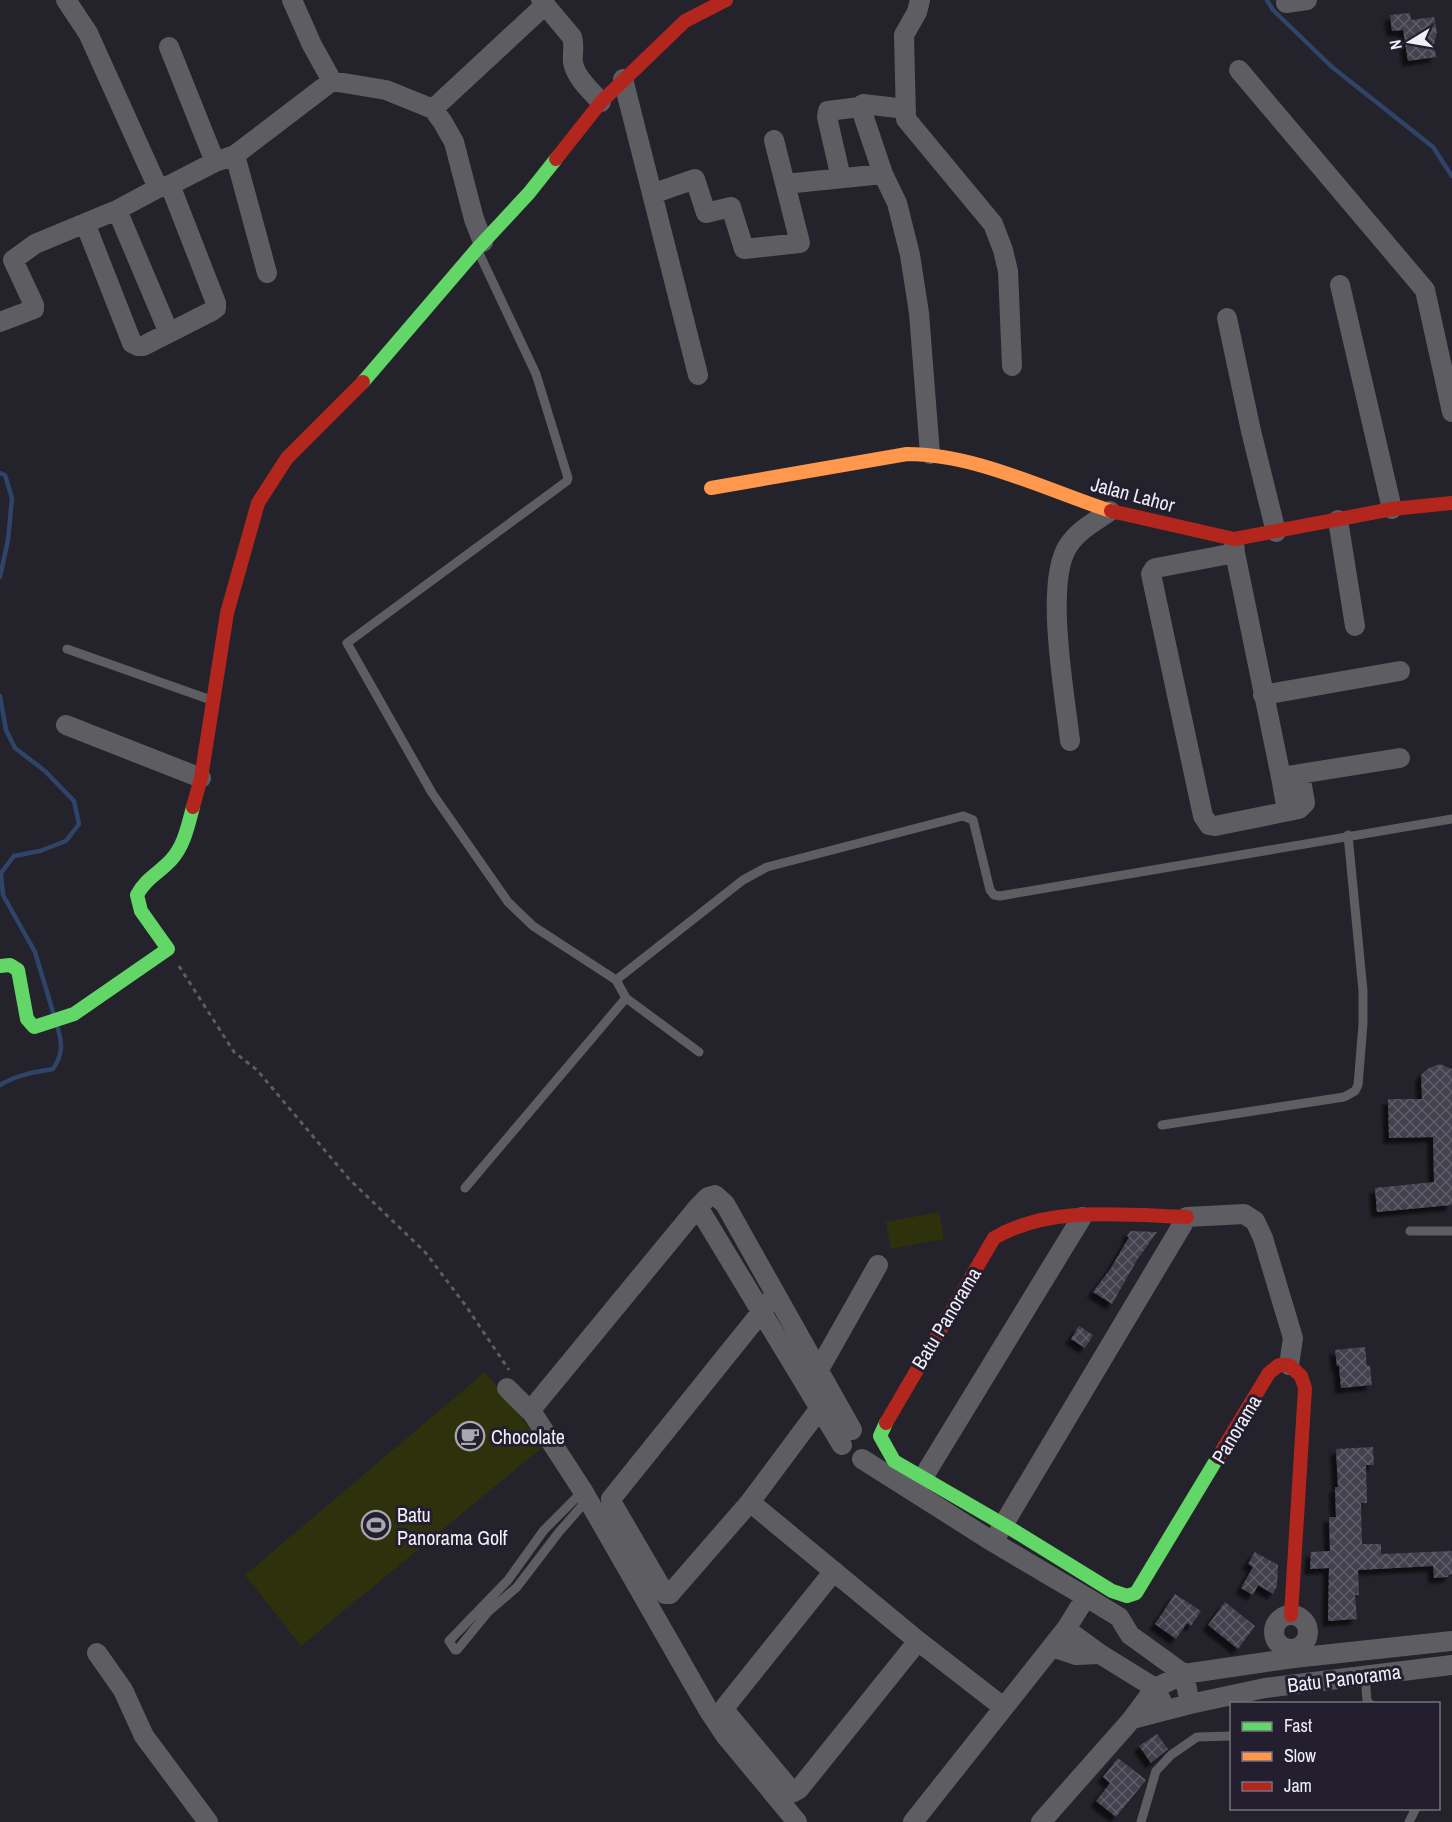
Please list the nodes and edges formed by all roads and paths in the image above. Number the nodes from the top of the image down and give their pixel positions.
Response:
1 (66, 0) edge
2 (292, 0) edge
3 (726, 0) edge
4 (920, 0) edge
5 (1307, 0) edge
6 (1286, 3) dead end
7 (549, 4) edge
8 (169, 47) dead end
9 (1239, 70) dead end
10 (623, 79) junction
11 (332, 81) junction
12 (601, 102) junction
13 (860, 107) junction
14 (433, 109) junction
15 (906, 109) junction
16 (774, 140) dead end
17 (235, 155) junction
18 (214, 162) junction
19 (884, 174) junction
20 (842, 178) junction
21 (785, 184) junction
22 (164, 186) junction
23 (652, 194) junction
24 (117, 210) junction
25 (85, 223) junction
26 (480, 246) junction
27 (6, 262) edge
28 (267, 273) dead end
29 (1340, 285) dead end
30 (1227, 318) dead end
31 (0, 322) edge
32 (169, 333) junction
33 (1012, 366) dead end
34 (698, 375) dead end
35 (1452, 412) edge
36 (930, 454) junction
37 (711, 488) dead end
38 (1452, 503) edge
39 (1392, 509) junction
40 (1110, 511) junction
41 (1338, 520) junction
42 (1276, 532) junction
43 (1235, 546) junction
44 (1355, 626) dead end
45 (67, 649) dead end
46 (1400, 671) dead end
47 (1263, 695) junction
48 (214, 701) junction
49 (66, 725) dead end
50 (1070, 741) dead end
51 (1400, 758) dead end
52 (1290, 775) junction
53 (201, 778) junction
54 (1452, 819) edge
55 (1348, 835) junction
56 (168, 949) junction
57 (0, 966) edge
58 (616, 980) junction
59 (626, 998) junction
60 (699, 1052) dead end
61 (1162, 1125) dead end
62 (465, 1188) dead end
63 (698, 1207) junction
64 (1082, 1217) junction
65 (1187, 1217) junction
66 (1410, 1231) dead end
67 (1452, 1231) edge
68 (878, 1265) dead end
69 (775, 1295) junction
70 (760, 1312) junction
71 (1290, 1365) junction
72 (818, 1371) junction
73 (512, 1382) joint
74 (820, 1408) junction
75 (530, 1411) junction
76 (861, 1437) junction
77 (918, 1485) junction
78 (585, 1496) junction
79 (750, 1502) junction
80 (1004, 1525) junction
81 (993, 1542) junction
82 (834, 1571) junction
83 (1136, 1593) junction
84 (1086, 1597) junction
85 (1291, 1615) junction
86 (1119, 1617) junction
87 (1066, 1629) junction
88 (918, 1641) junction
89 (1452, 1641) edge
90 (1052, 1647) junction
91 (1304, 1650) junction
92 (1281, 1652) junction
93 (97, 1653) dead end
94 (1100, 1654) junction
95 (1452, 1665) edge
96 (1184, 1674) junction
97 (1365, 1675) junction
98 (1308, 1682) junction
99 (1286, 1685) junction
100 (1155, 1688) junction
101 (1367, 1702) edge
102 (1190, 1704) junction
103 (1003, 1707) junction
104 (1166, 1710) junction
105 (1132, 1719) junction
106 (1230, 1736) edge
107 (208, 1822) edge
108 (797, 1822) edge
109 (913, 1822) edge
110 (1041, 1822) edge
111 (1141, 1822) edge

1 - 22 street
2 - 11 street
3 - 10 street
4 - 15 street
5 - 6 street
7 - 12 street
7 - 14 street
8 - 18 street
9 - 35 street
10 - 12 street
10 - 23 street
11 - 14 street
11 - 17 street
12 - 26 street
13 - 15 street
13 - 19 street
13 - 20 street
14 - 26 street
15 - 33 street
16 - 21 street
17 - 18 street
17 - 28 street
18 - 22 street
19 - 20 street
19 - 36 street
20 - 21 street
21 - 23 street
22 - 24 street
22 - 32 street
23 - 34 street
24 - 25 street
24 - 32 street
25 - 27 street
25 - 32 street
26 - 48 street
26 - 58 lane
27 - 31 street
29 - 39 street
30 - 42 street
36 - 37 street, Jalan Lahor
36 - 40 street, Jalan Lahor
38 - 39 street, Jalan Lahor
39 - 41 street, Jalan Lahor
40 - 43 street, Jalan Lahor
40 - 50 street
41 - 42 street, Jalan Lahor
41 - 44 street
42 - 43 street, Jalan Lahor
43 - 47 street
43 - 52 street
45 - 48 lane
46 - 47 street
47 - 52 street
48 - 53 street
49 - 53 street
51 - 52 street
53 - 56 street
54 - 55 lane
55 - 58 lane
55 - 61 lane
56 - 57 street
56 - 73 path
58 - 59 lane
59 - 60 lane
59 - 62 lane
63 - 69 street
63 - 70 street
63 - 75 street
64 - 65 street, Batu Panorama
64 - 76 street, Batu Panorama
64 - 77 street
65 - 71 street
65 - 80 street
66 - 67 lane
68 - 72 street
69 - 70 street
69 - 72 street
70 - 74 street
70 - 79 street
71 - 83 street, Panorama
71 - 85 street
72 - 76 street
73 - 75 street
74 - 76 street
74 - 79 street
75 - 78 street
76 - 77 street
76 - 77 street
77 - 80 street
77 - 81 street
78 - 78 lane
78 - 108 street
79 - 82 street
80 - 81 street
80 - 83 street
81 - 84 street
82 - 88 street
82 - 88 street
83 - 86 street
84 - 86 street
84 - 87 street
85 - 91 street
85 - 92 street
86 - 96 street
87 - 90 street
87 - 94 street
88 - 103 street
89 - 91 street, Batu Panorama
90 - 94 street
90 - 103 street
91 - 92 street
91 - 98 street
92 - 96 street
92 - 99 street
93 - 107 street
94 - 100 street
95 - 97 street, Batu Panorama
96 - 100 street
96 - 102 street
97 - 98 street, Batu Panorama
97 - 101 lane
98 - 99 street, Batu Panorama
99 - 102 street, Batu Panorama
100 - 104 street
100 - 105 street
102 - 104 street, Batu Panorama
103 - 109 street
104 - 105 street, Batu Panorama
105 - 110 street
106 - 111 lane

